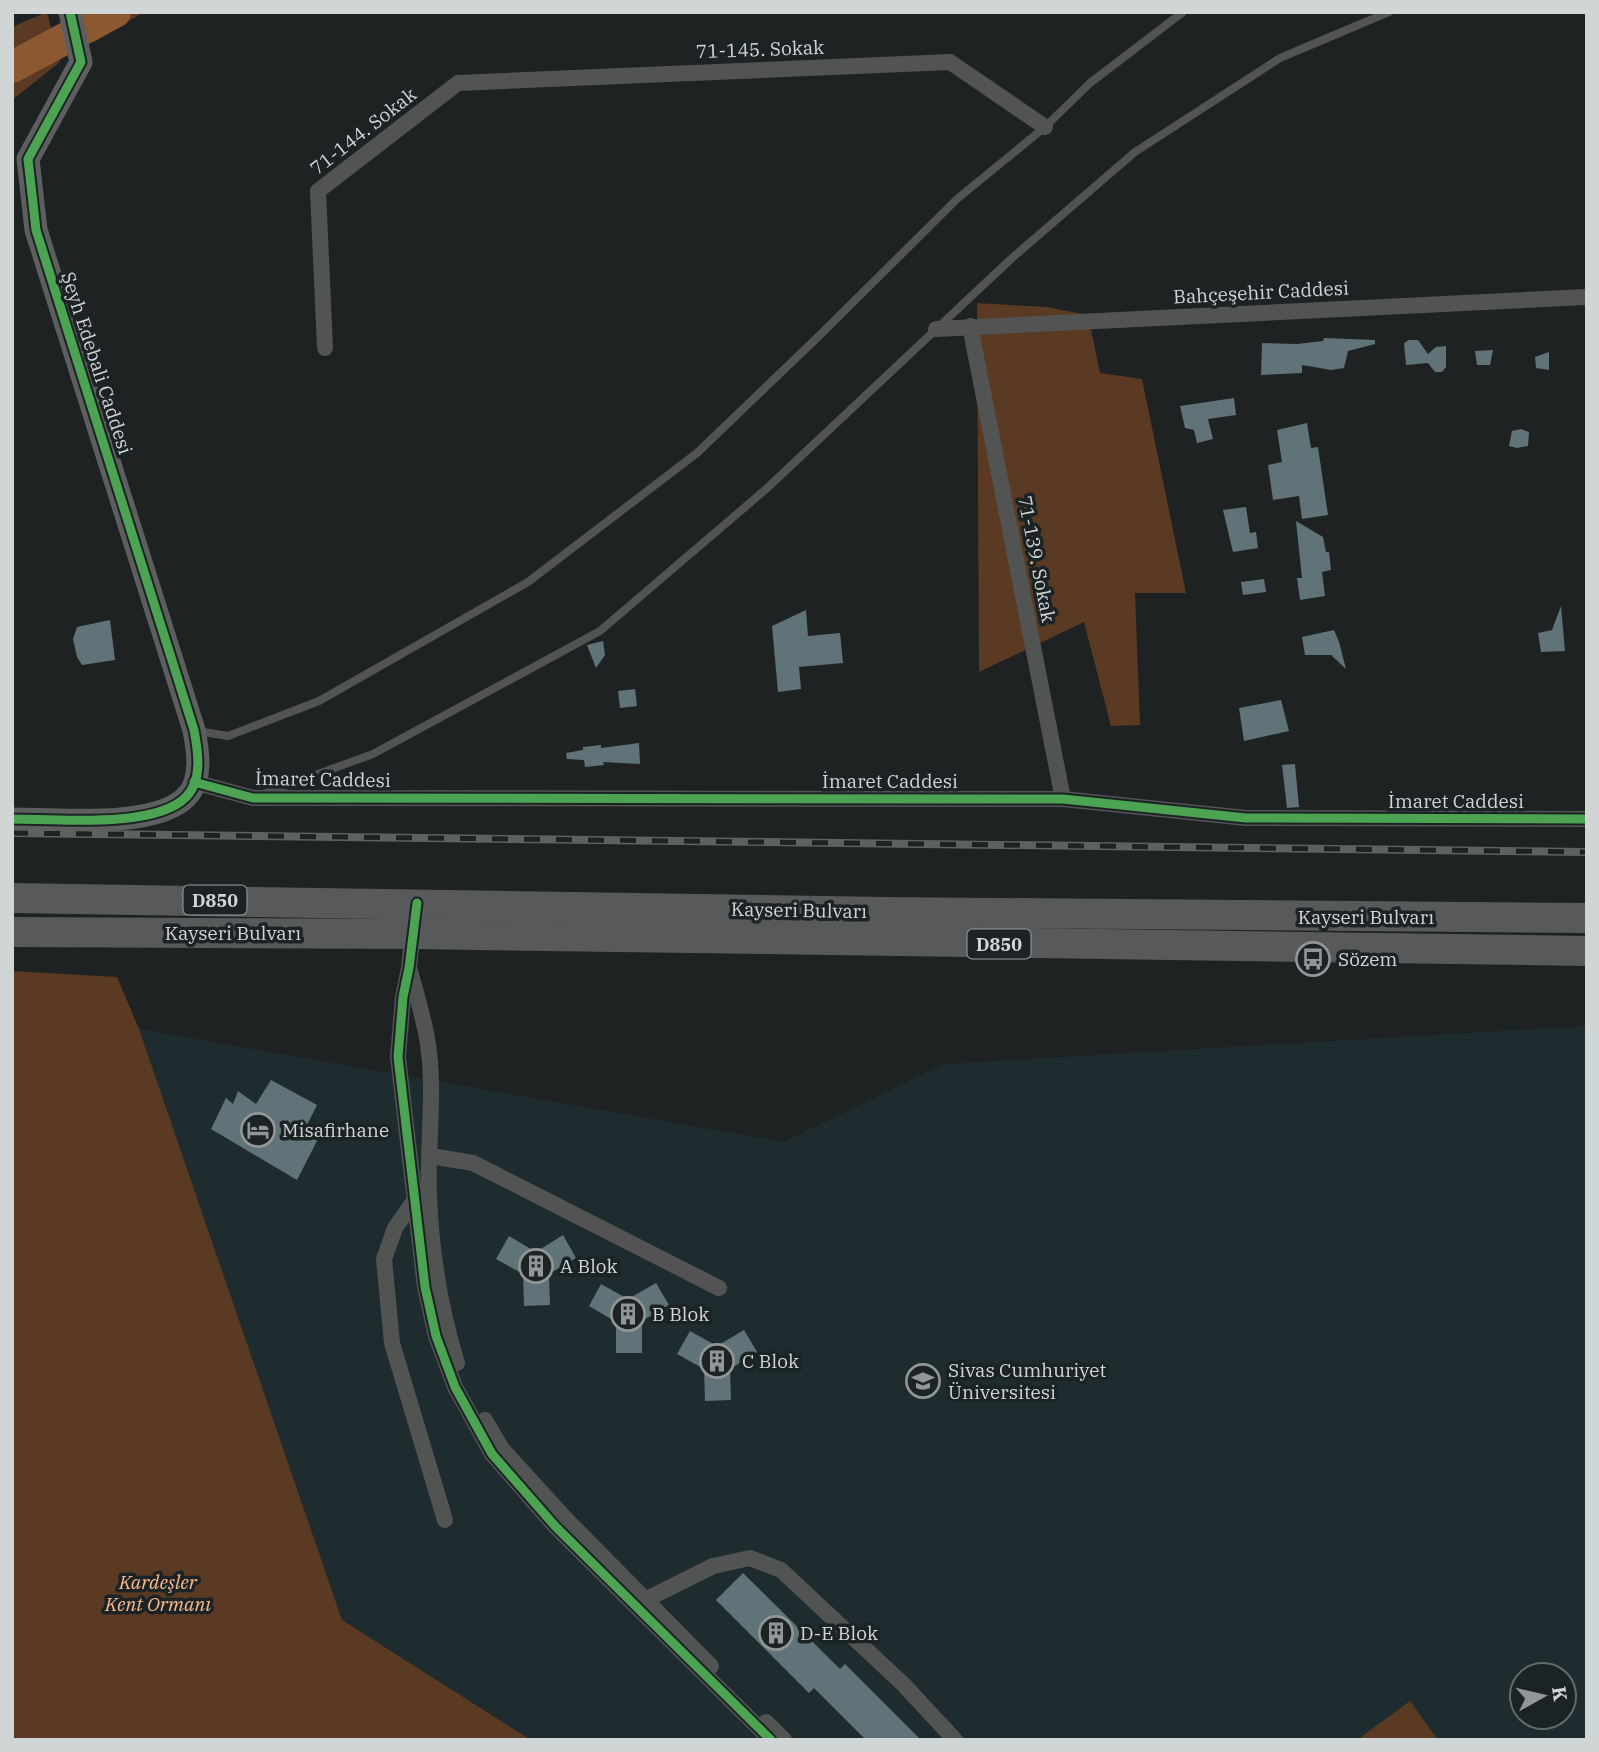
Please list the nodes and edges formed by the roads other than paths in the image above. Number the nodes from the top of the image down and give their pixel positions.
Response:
1 (1183, 12) edge
2 (1389, 12) edge
3 (70, 14) edge
4 (458, 83) joint
5 (1045, 127) junction
6 (1587, 297) edge
7 (970, 326) junction
8 (936, 329) junction
9 (325, 348) dead end
10 (194, 730) junction
11 (194, 782) junction
12 (253, 797) junction
13 (1063, 799) junction
14 (12, 818) edge
15 (1587, 819) edge
16 (12, 898) edge
17 (417, 903) junction
18 (1587, 918) edge
19 (12, 932) edge
20 (412, 934) junction
21 (1587, 951) edge
22 (409, 968) junction
23 (431, 1156) junction
24 (416, 1198) junction
25 (719, 1288) dead end
26 (445, 1520) dead end
27 (645, 1600) junction
28 (771, 1740) edge
29 (784, 1740) edge
30 (956, 1740) edge

1 - 5 lane
2 - 8 lane
3 - 10 street, Şeyh Edebali Caddesi
4 - 5 street, 71-145. Sokak
4 - 9 street, 71-144. Sokak
5 - 10 lane
6 - 7 street, Bahçeşehir Caddesi
7 - 8 street, Bahçeşehir Caddesi
7 - 13 street, 71-139. Sokak
8 - 12 lane
10 - 11 street, Şeyh Edebali Caddesi
11 - 12 street, İmaret Caddesi
11 - 14 street
12 - 13 street, İmaret Caddesi
13 - 15 street, İmaret Caddesi
16 - 17 highway, Kayseri Bulvarı / D850
17 - 18 highway, Kayseri Bulvarı / D850
17 - 20 street
19 - 20 highway, Kayseri Bulvarı / D850
20 - 21 highway, Kayseri Bulvarı / D850
20 - 22 street
22 - 23 street
22 - 24 street
23 - 25 street
23 - 27 street
24 - 26 street
24 - 28 street
27 - 29 street
27 - 30 street

